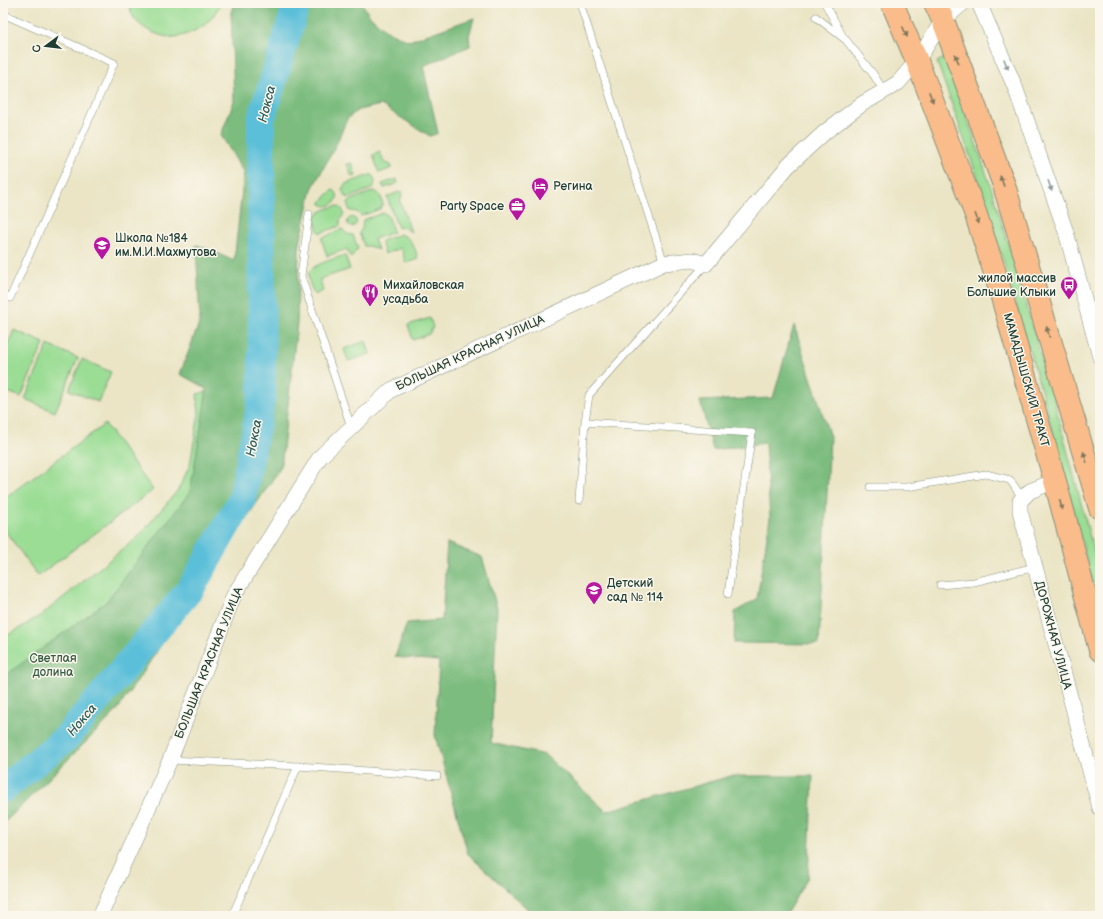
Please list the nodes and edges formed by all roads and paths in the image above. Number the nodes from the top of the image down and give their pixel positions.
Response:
1 (580, 3) edge
2 (825, 3) edge
3 (892, 3) edge
4 (963, 3) edge
5 (979, 3) edge
6 (939, 12) edge
7 (3, 14) edge
8 (816, 17) dead end
9 (846, 40) junction
10 (917, 61) junction
11 (884, 91) junction
12 (309, 214) dead end
13 (664, 263) junction
14 (706, 264) junction
15 (3, 295) edge
16 (1094, 315) edge
17 (1100, 357) edge
18 (585, 422) junction
19 (352, 427) junction
20 (1054, 481) junction
21 (870, 487) dead end
22 (1023, 499) junction
23 (579, 501) dead end
24 (1100, 508) edge
25 (1035, 567) junction
26 (940, 585) dead end
27 (728, 594) dead end
28 (1100, 650) edge
29 (170, 760) junction
30 (298, 766) junction
31 (437, 776) dead end
32 (1100, 808) edge
33 (100, 916) edge
34 (232, 916) edge

1 - 13 lane
2 - 9 lane
3 -> 10 main road, МАМАДЫШСКИЙ ТРАКТ
4 - 6 street
5 -> 16 street
6 - 10 street
24 -> 6 main road
7 - 15 lane
8 - 9 lane
9 - 11 lane
10 - 11 street
10 -> 20 main road, МАМАДЫШСКИЙ ТРАКТ
11 - 14 street
12 - 19 lane
13 - 14 street, БОЛЬШАЯ КРАСНАЯ УЛИЦА
13 - 19 street, БОЛЬШАЯ КРАСНАЯ УЛИЦА
14 - 18 lane
16 - 17 street
18 - 23 lane
18 - 27 lane
19 - 29 street, БОЛЬШАЯ КРАСНАЯ УЛИЦА
20 - 22 street
20 -> 28 main road, МАМАДЫШСКИЙ ТРАКТ
21 - 22 lane
22 - 25 street, ДОРОЖНАЯ УЛИЦА
25 - 26 lane
25 - 32 street, ДОРОЖНАЯ УЛИЦА
29 - 30 lane
29 - 33 street, БОЛЬШАЯ КРАСНАЯ УЛИЦА
30 - 31 lane
30 - 34 lane

